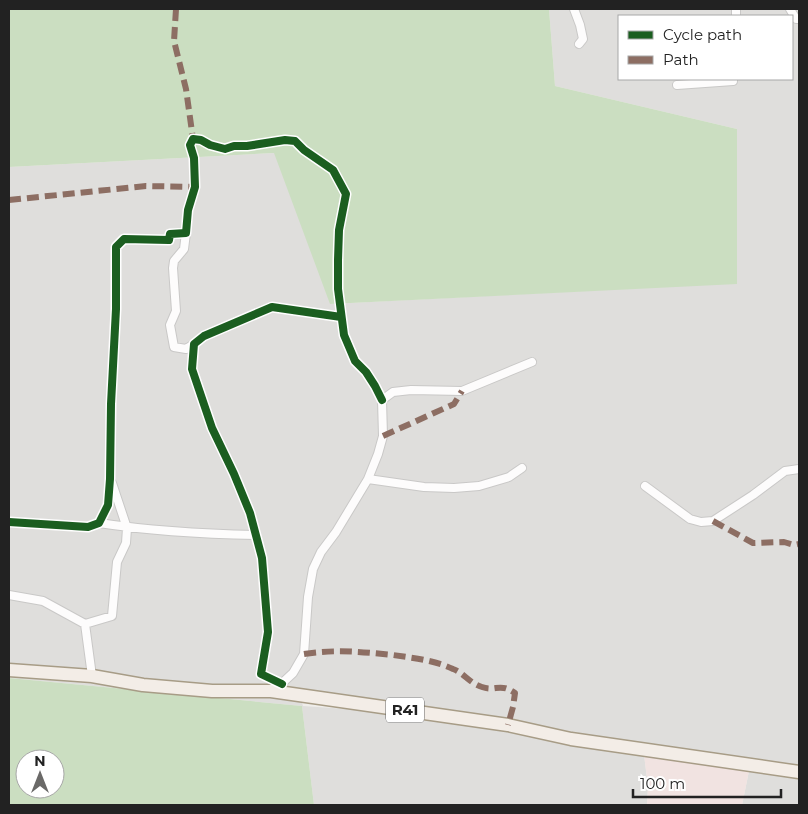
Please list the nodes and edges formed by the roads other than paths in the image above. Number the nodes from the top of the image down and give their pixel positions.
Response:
1 (574, 9) edge
2 (790, 9) edge
3 (799, 20) edge
4 (579, 44) dead end
5 (733, 80) edge
6 (677, 85) dead end
7 (186, 233) junction
8 (341, 317) junction
9 (194, 344) junction
10 (532, 362) dead end
11 (382, 400) junction
12 (522, 468) dead end
13 (799, 469) edge
14 (110, 479) junction
15 (368, 479) junction
16 (645, 486) dead end
17 (9, 522) edge
18 (99, 523) junction
19 (127, 528) junction
20 (256, 535) junction
21 (9, 595) edge
22 (85, 624) junction
23 (9, 670) edge
24 (92, 676) junction
25 (276, 688) junction
26 (799, 772) edge

1 - 4 street
2 - 3 street
5 - 6 street
7 - 8 street
7 - 9 street
7 - 14 street
8 - 9 street
8 - 11 street
9 - 20 street
10 - 11 street
11 - 15 street
12 - 15 street
13 - 16 street
14 - 18 street
14 - 19 street
15 - 25 street
17 - 18 street
18 - 19 street
19 - 20 street
19 - 22 street
20 - 25 street
21 - 22 street
22 - 24 street
23 - 24 main road, R41
24 - 25 main road, R41
25 - 26 main road, R41

